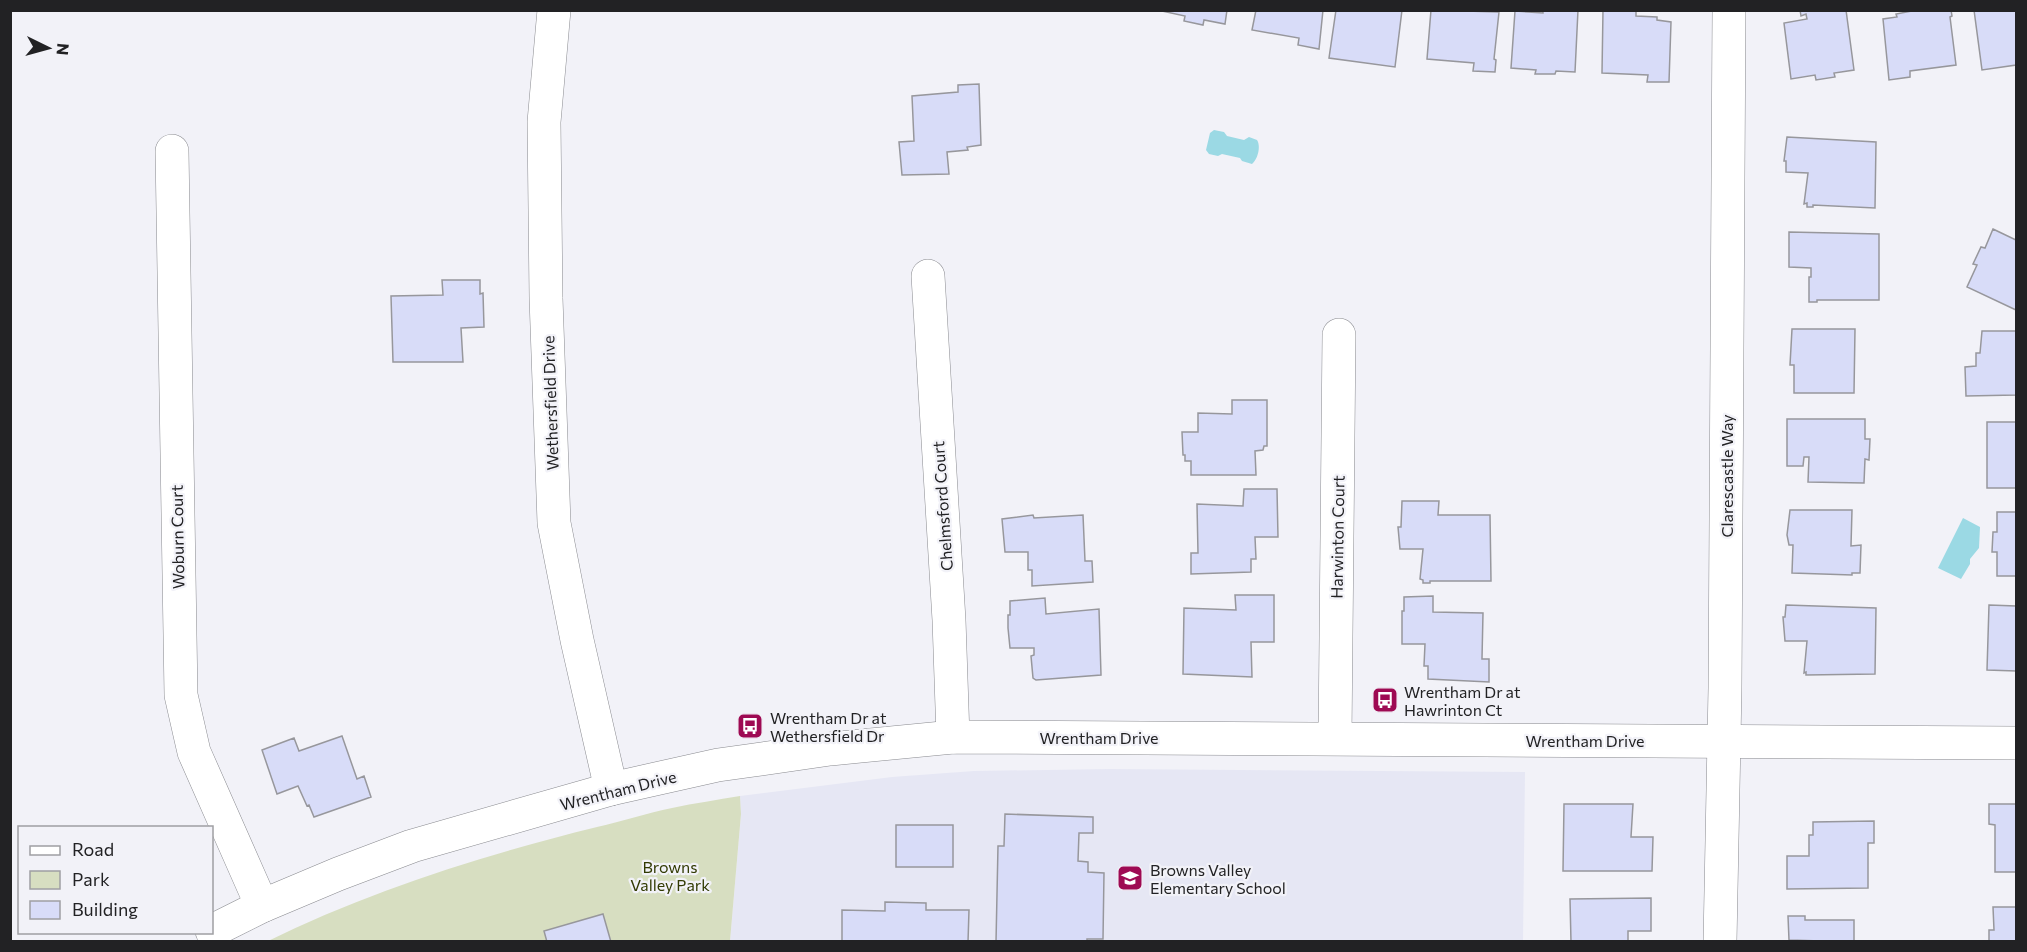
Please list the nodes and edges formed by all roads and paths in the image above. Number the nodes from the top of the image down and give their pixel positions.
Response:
1 (554, 10) edge
2 (1729, 10) edge
3 (171, 151) dead end
4 (928, 276) dead end
5 (1339, 335) dead end
6 (953, 737) junction
7 (1335, 738) junction
8 (1724, 741) junction
9 (2016, 743) edge
10 (611, 789) junction
11 (262, 906) junction
12 (213, 930) edge
13 (206, 934) edge
14 (191, 942) edge
15 (1720, 942) edge

1 - 10 street, Wethersfield Drive
2 - 8 street, Clarescastle Way
3 - 11 street, Woburn Court
4 - 6 street, Chelmsford Court
5 - 7 street, Harwinton Court
6 - 7 street, Wrentham Drive
6 - 10 street, Wrentham Drive
7 - 8 street, Wrentham Drive
8 - 9 street, Wrentham Drive
8 - 15 street, Clarescastle Way
10 - 11 street, Wrentham Drive
11 - 12 street, Wrentham Drive
13 - 14 street, Wrentham Drive

